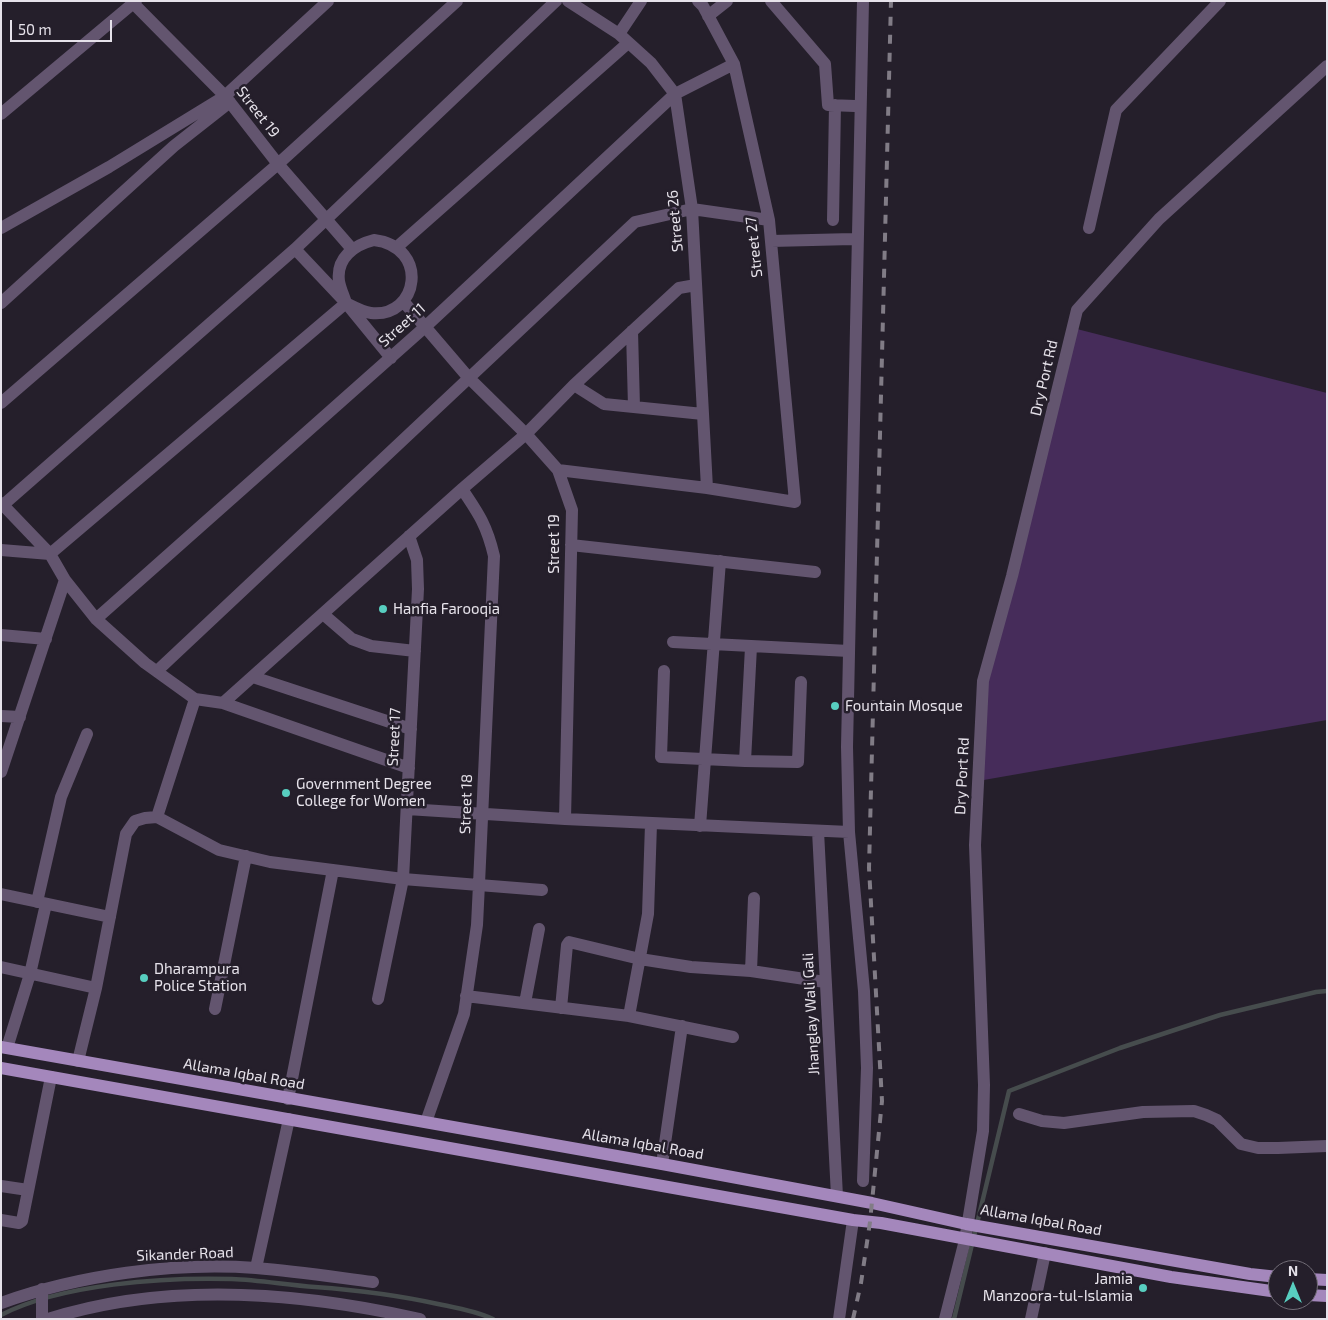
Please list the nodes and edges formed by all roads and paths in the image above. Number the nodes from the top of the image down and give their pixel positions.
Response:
1 (457, 1) edge
2 (556, 1) edge
3 (568, 1) edge
4 (641, 1) edge
5 (698, 1) edge
6 (727, 1) edge
7 (771, 1) edge
8 (863, 1) edge
9 (1220, 1) edge
10 (134, 2) edge
11 (323, 3) edge
12 (708, 16) junction
13 (624, 38) junction
14 (734, 64) junction
15 (1327, 66) edge
16 (675, 94) junction
17 (227, 99) junction
18 (835, 105) junction
19 (855, 106) dead end
20 (1, 114) edge
21 (278, 164) junction
22 (692, 209) junction
23 (327, 219) junction
24 (769, 220) junction
25 (833, 220) dead end
26 (1, 228) edge
27 (1090, 228) dead end
28 (852, 240) dead end
29 (771, 241) junction
30 (396, 247) junction
31 (295, 249) junction
32 (352, 249) junction
33 (696, 285) junction
34 (403, 301) junction
35 (1, 303) edge
36 (346, 303) junction
37 (425, 327) junction
38 (632, 332) junction
39 (391, 358) junction
40 (468, 377) junction
41 (574, 385) junction
42 (1, 404) edge
43 (634, 407) junction
44 (703, 414) junction
45 (526, 434) junction
46 (558, 470) junction
47 (707, 488) junction
48 (462, 489) junction
49 (2, 504) edge
50 (410, 536) junction
51 (571, 545) junction
52 (1, 550) edge
53 (50, 554) junction
54 (720, 561) junction
55 (815, 572) dead end
56 (66, 580) junction
57 (323, 614) junction
58 (96, 619) junction
59 (1, 635) edge
60 (46, 639) junction
61 (673, 642) dead end
62 (714, 645) junction
63 (751, 647) junction
64 (415, 651) junction
65 (849, 651) junction
66 (157, 671) junction
67 (664, 671) dead end
68 (253, 677) junction
69 (801, 682) dead end
70 (195, 699) junction
71 (224, 703) junction
72 (1, 716) edge
73 (20, 717) junction
74 (411, 729) junction
75 (87, 734) dead end
76 (705, 759) junction
77 (745, 761) junction
78 (409, 768) junction
79 (1, 772) edge
80 (407, 809) junction
81 (482, 813) junction
82 (157, 817) junction
83 (565, 819) junction
84 (651, 824) junction
85 (700, 826) junction
86 (818, 831) junction
87 (849, 832) junction
88 (246, 856) junction
89 (333, 870) junction
90 (403, 879) junction
91 (480, 884) junction
92 (542, 890) dead end
93 (1, 894) edge
94 (754, 898) dead end
95 (41, 903) junction
96 (110, 917) junction
97 (539, 929) dead end
98 (640, 959) junction
99 (1, 968) edge
100 (751, 971) junction
101 (30, 974) junction
102 (825, 982) junction
103 (96, 988) junction
104 (466, 996) junction
105 (378, 999) dead end
106 (525, 1003) junction
107 (561, 1008) junction
108 (216, 1009) dead end
109 (629, 1016) junction
110 (682, 1026) junction
111 (733, 1037) dead end
112 (4, 1048) edge
113 (78, 1060) junction
114 (1, 1068) edge
115 (51, 1076) junction
116 (288, 1099) junction
117 (1019, 1114) dead end
118 (289, 1119) junction
119 (426, 1122) junction
120 (484, 1133) junction
121 (1327, 1146) edge
122 (481, 1154) junction
123 (662, 1164) junction
124 (863, 1181) dead end
125 (1, 1186) edge
126 (28, 1190) junction
127 (837, 1196) junction
128 (1, 1220) edge
129 (854, 1220) junction
130 (966, 1224) junction
131 (965, 1240) junction
132 (1045, 1253) junction
133 (256, 1268) junction
134 (1268, 1276) edge
135 (373, 1282) dead end
136 (42, 1289) junction
137 (1268, 1291) edge
138 (1, 1304) edge
139 (42, 1319) edge
140 (48, 1319) edge
141 (420, 1319) edge
142 (839, 1319) edge
143 (945, 1319) edge
144 (1031, 1319) edge

1 - 21 street
2 - 23 street
3 - 13 street, Street 26
4 - 13 street
5 - 12 street, Street 27
6 - 12 street
7 - 18 street
8 - 65 street
9 - 27 street
10 - 17 street, Street 19
10 - 20 street
11 - 17 street
12 - 14 street, Street 27
13 - 16 street, Street 26
13 - 30 street
14 - 16 street, Street 11
14 - 24 street, Street 27
15 - 130 street, Dry Port Rd
16 - 22 street, Street 26
16 - 37 street, Street 11
17 - 21 street, Street 19
17 - 26 street
17 - 35 street
18 - 19 street
18 - 25 street
21 - 23 street, Street 19
21 - 42 street
22 - 24 street
22 - 33 street, Street 26
22 - 40 street
23 - 31 street
23 - 32 street, Street 19
24 - 29 street, Street 27
28 - 29 street
29 - 47 street, Street 27
30 - 32 street
30 - 34 street
31 - 36 street
31 - 49 street
32 - 36 street
33 - 38 street
33 - 44 street, Street 26
34 - 36 street
34 - 37 street, Street 19
36 - 39 street
36 - 53 street
37 - 39 street, Street 11
37 - 40 street, Street 19
38 - 41 street
38 - 43 street
39 - 58 street, Street 11
40 - 45 street, Street 19
40 - 66 street
41 - 43 street
41 - 45 street
43 - 44 street
44 - 47 street, Street 26
45 - 46 street, Street 19
45 - 48 street
46 - 47 street
46 - 51 street, Street 19
48 - 50 street
48 - 81 street, Street 18
49 - 53 street
50 - 57 street
50 - 64 street, Street 17
51 - 54 street
51 - 83 street, Street 19
52 - 53 street
53 - 56 street
54 - 55 street
54 - 62 street
56 - 58 street
56 - 60 street
57 - 64 street
57 - 68 street
58 - 66 street
59 - 60 street
60 - 73 street
61 - 62 street
62 - 63 street
62 - 76 street
63 - 65 street
63 - 77 street
64 - 74 street, Street 17
65 - 87 street
66 - 70 street
67 - 76 street
68 - 71 street
68 - 74 street
69 - 77 street
70 - 71 street
70 - 82 street
71 - 78 street
72 - 73 street
73 - 79 street
74 - 78 street, Street 17
75 - 95 street
76 - 77 street
76 - 85 street
78 - 80 street, Street 17
80 - 81 street
80 - 90 street, Street 17
81 - 83 street
81 - 91 street, Street 18
82 - 88 street
82 - 96 street
83 - 84 street
84 - 85 street
84 - 98 street
85 - 86 street
86 - 87 street
86 - 102 street, Jhanglay Wali Gali
87 - 124 street
88 - 89 street
88 - 108 street
89 - 90 street
89 - 116 street
90 - 91 street
90 - 105 street, Street 17
91 - 92 street
91 - 104 street, Street 18
93 - 95 street
94 - 100 street
95 - 96 street
95 - 101 street
96 - 103 street
97 - 106 street
98 - 100 street
98 - 107 street
98 - 109 street
99 - 101 street
100 - 102 street
101 - 103 street
101 - 112 street
102 - 127 street, Jhanglay Wali Gali
103 - 113 street
104 - 106 street
104 - 119 street, Street 18
106 - 107 street
107 - 109 street
109 - 110 street
110 - 111 street
110 - 123 street
112 - 113 main road, Allama Iqbal Road
113 - 116 main road, Allama Iqbal Road
114 - 115 main road
115 - 118 main road
115 - 126 street
116 - 119 main road, Allama Iqbal Road
117 - 121 street
118 - 122 main road
118 - 133 street
119 - 120 main road, Allama Iqbal Road
120 - 122 main road
120 - 123 main road, Allama Iqbal Road
122 - 129 main road
123 - 127 main road, Allama Iqbal Road
125 - 126 street
126 - 128 street
127 - 130 main road, Allama Iqbal Road
129 - 131 main road
129 - 142 street
130 - 131 street, Dry Port Rd
130 - 134 main road, Allama Iqbal Road
131 - 132 main road
131 - 143 street, Dry Port Rd
132 - 137 main road
132 - 144 street
133 - 135 street, Sikander Road
133 - 136 street, Sikander Road
136 - 138 street, Sikander Road
136 - 139 street
140 - 141 street

